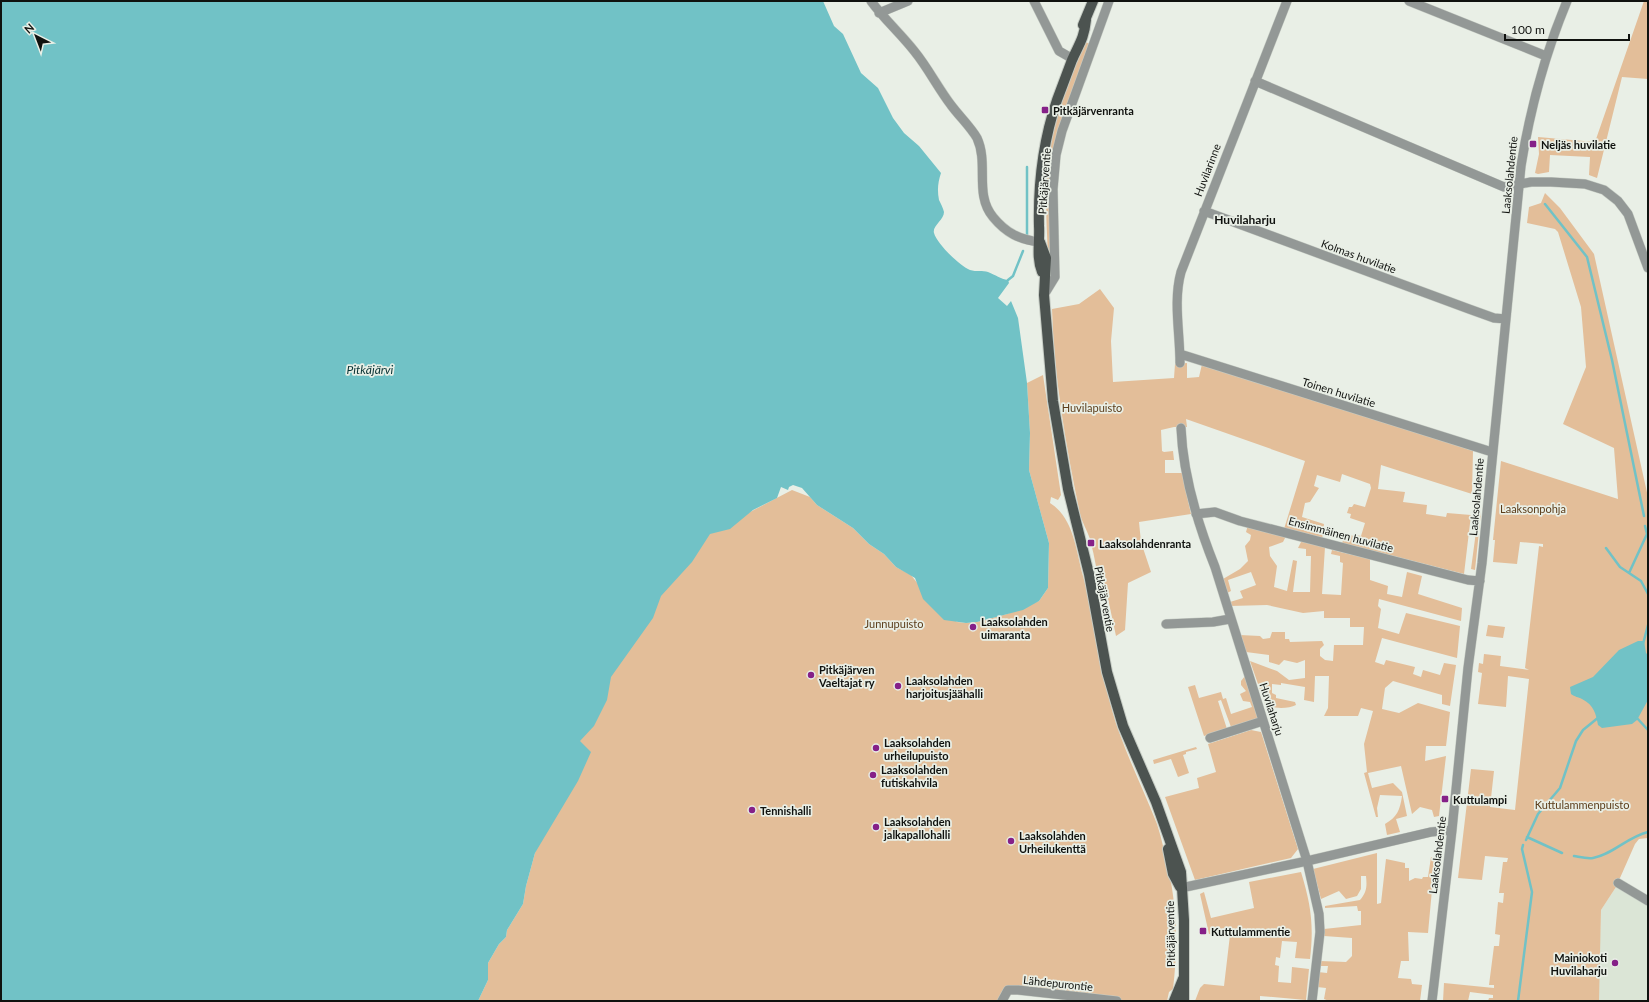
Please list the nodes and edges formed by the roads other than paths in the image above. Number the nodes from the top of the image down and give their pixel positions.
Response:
1 (871, 1) edge
2 (908, 1) edge
3 (1034, 1) edge
4 (1093, 1) edge
5 (1109, 1) edge
6 (1287, 1) edge
7 (1409, 1) edge
8 (1567, 1) edge
9 (879, 13) junction
10 (1546, 56) junction
11 (1073, 59) junction
12 (1255, 81) junction
13 (1520, 185) junction
14 (1204, 211) junction
15 (1040, 242) junction
16 (1648, 268) edge
17 (1044, 295) junction
18 (1506, 319) junction
19 (1180, 358) joint
20 (1181, 428) dead end
21 (1492, 452) junction
22 (1196, 514) junction
23 (1480, 581) junction
24 (1230, 619) junction
25 (1166, 624) dead end
26 (1263, 721) junction
27 (1210, 738) dead end
28 (1452, 830) junction
29 (1307, 861) junction
30 (1618, 883) dead end
31 (1181, 888) junction
32 (1648, 901) edge
33 (1182, 979) junction
34 (1002, 1001) edge
35 (1117, 1001) edge
36 (1174, 1001) edge
37 (1184, 1001) edge
38 (1312, 1001) edge
39 (1432, 1001) edge

1 - 9 street
2 - 9 street
3 - 11 street
4 - 11 main road, Pitkäjärventie
5 - 17 street, Pitkäjärventie
6 - 12 street, Huvilarinne
7 - 10 street
8 - 10 street, Laaksolahdentie
9 - 15 street
10 - 13 street, Laaksolahdentie
11 - 15 main road, Pitkäjärventie
12 - 13 street
12 - 14 street, Huvilarinne
13 - 16 street
13 - 18 street, Laaksolahdentie
14 - 18 street, Kolmas huvilatie
14 - 19 street, Huvilarinne
15 - 17 main road, Pitkäjärventie
17 - 31 main road, Pitkäjärventie
18 - 21 street, Laaksolahdentie
19 - 21 street, Toinen huvilatie
20 - 22 street, Huvilaharju
21 - 23 street, Laaksolahdentie
22 - 23 street, Ensimmäinen huvilatie
22 - 24 street, Huvilaharju
23 - 28 street, Laaksolahdentie
24 - 25 street
24 - 26 street, Huvilaharju
26 - 27 street
26 - 29 street, Huvilaharju
28 - 29 street
28 - 39 street, Laaksolahdentie
29 - 31 street
29 - 38 street, Huvilaharju
30 - 32 street
31 - 33 main road, Pitkäjärventie
33 - 36 main road, Pitkäjärventie
33 - 37 main road, Pitkäjärventie
34 - 35 street, Lähdepurontie

